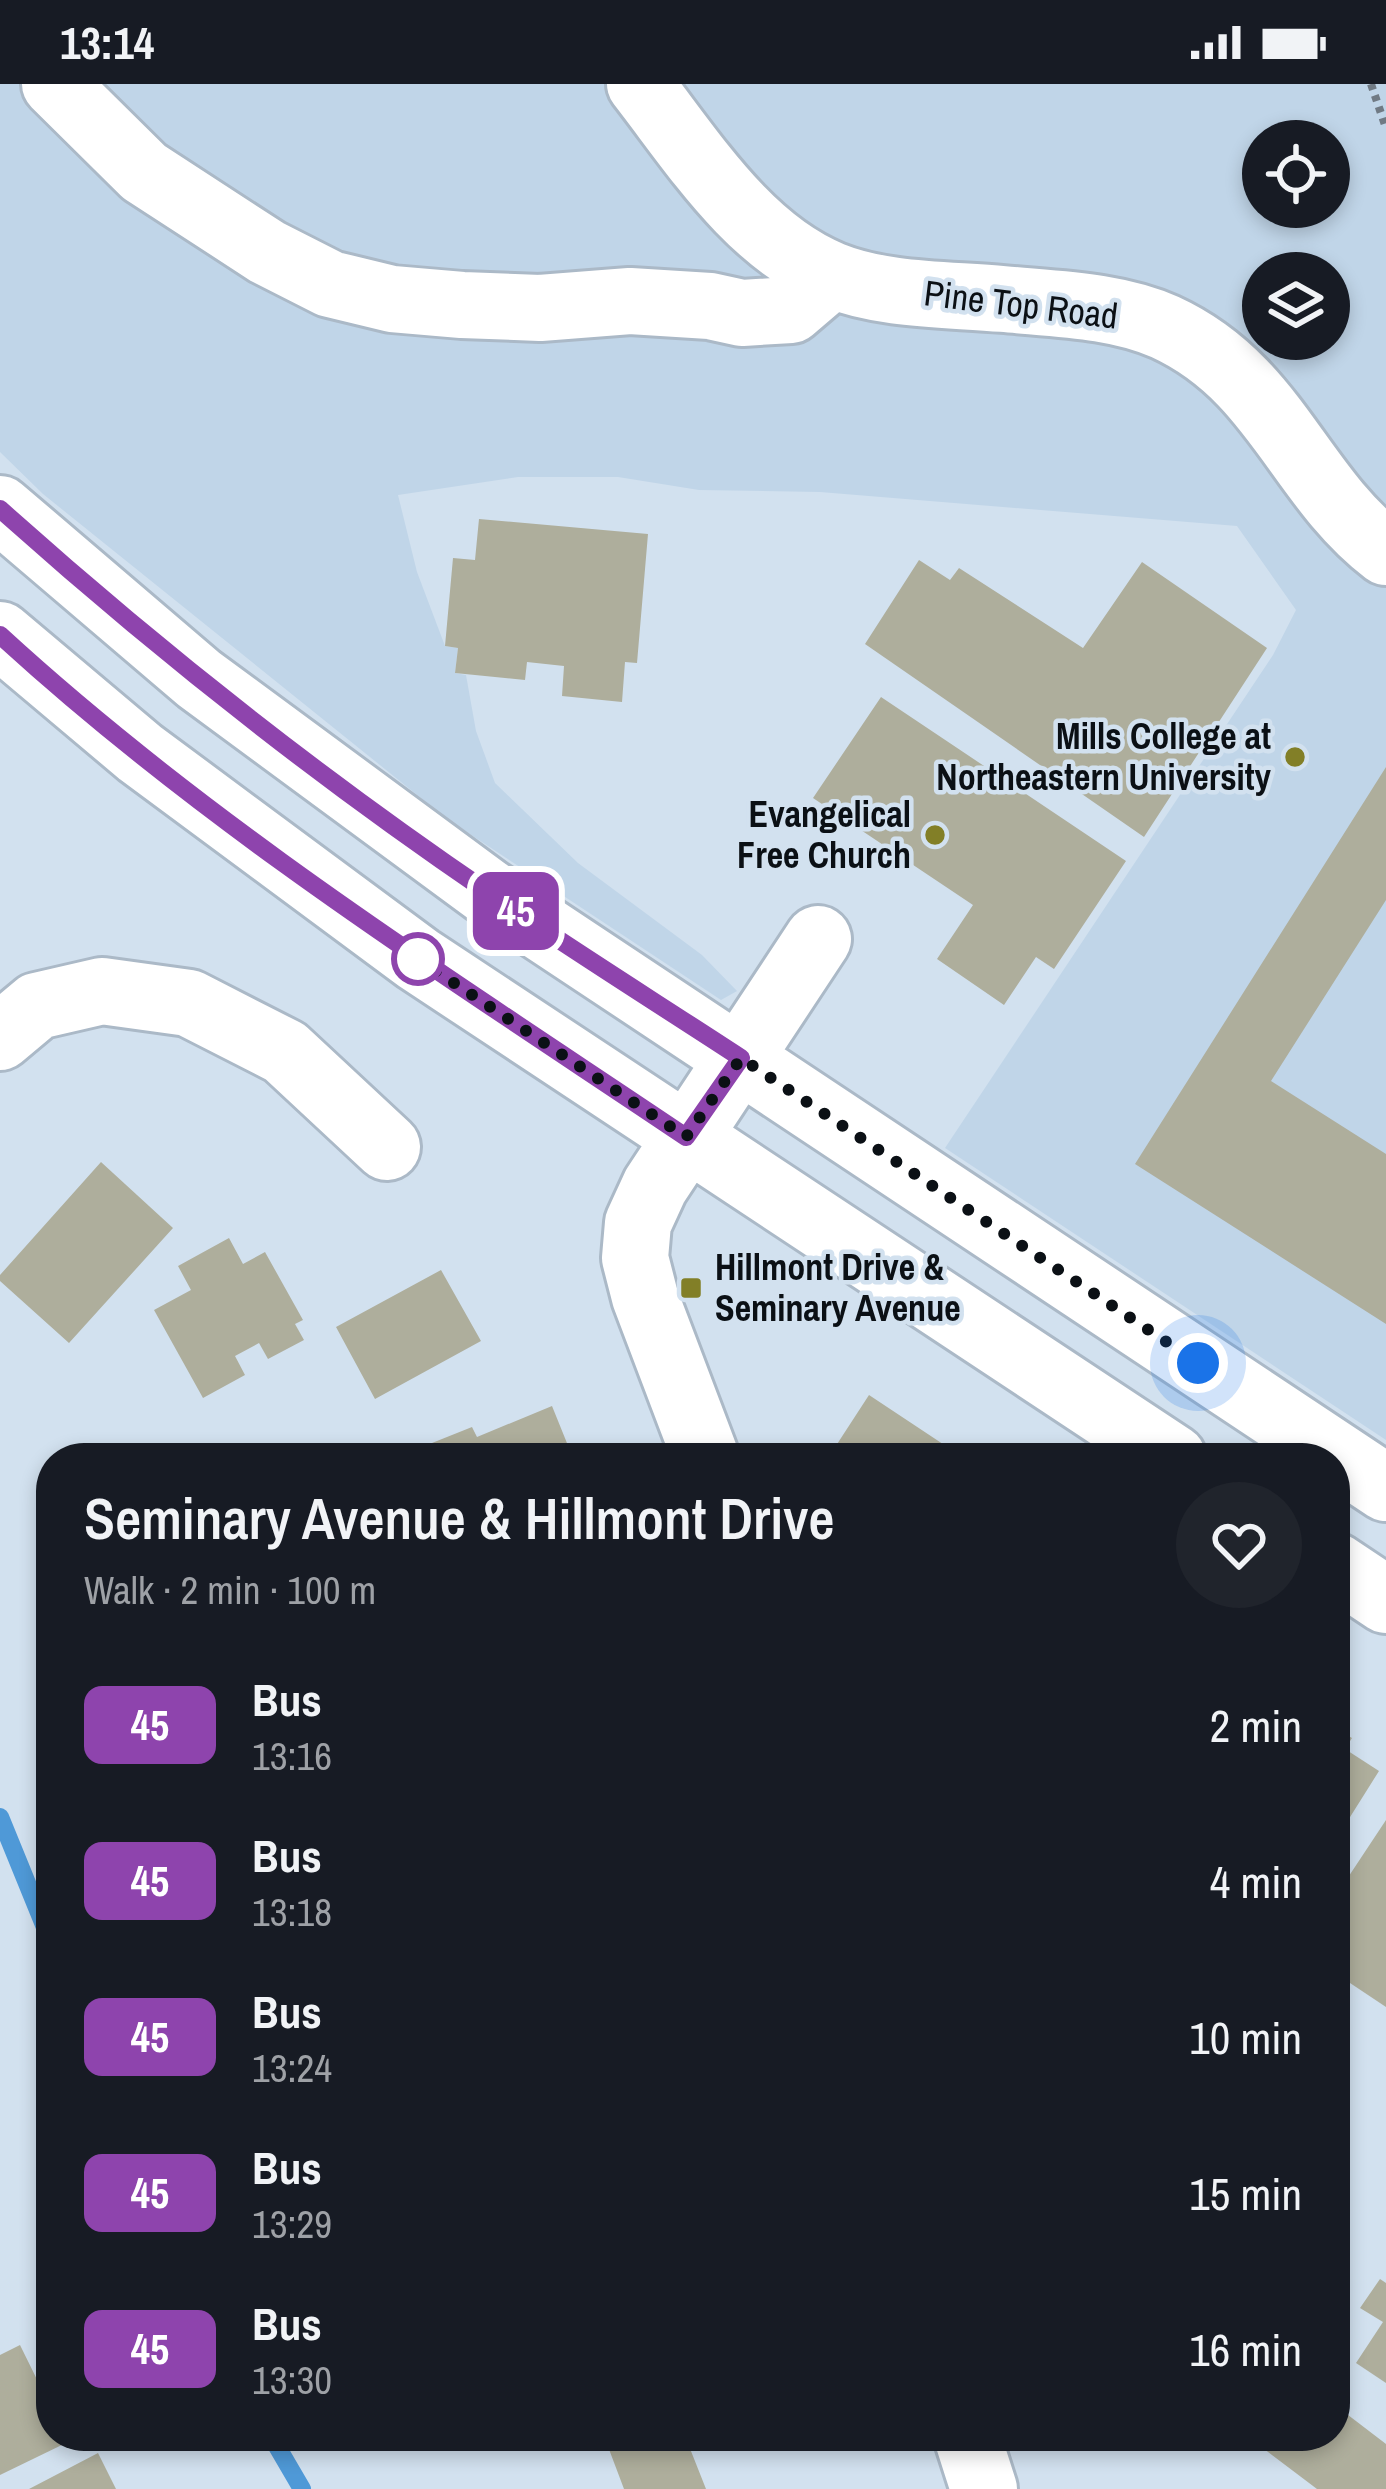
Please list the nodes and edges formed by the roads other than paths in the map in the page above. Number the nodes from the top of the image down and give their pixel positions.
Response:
1 (56, 84) edge
2 (640, 84) edge
3 (832, 275) junction
4 (0, 509) edge
5 (1386, 552) edge
6 (0, 635) edge
7 (818, 939) dead end
8 (0, 1037) edge
9 (741, 1058) junction
10 (686, 1137) junction
11 (387, 1148) dead end
12 (700, 1443) edge
13 (1150, 1443) edge
14 (1318, 1443) edge
15 (1350, 1464) edge
16 (1386, 1488) edge
17 (1350, 1576) edge
18 (1386, 1600) edge
19 (973, 2451) edge
20 (984, 2489) edge

1 - 3 street
2 - 3 street, Pine Top Road
3 - 5 street, Pine Top Road
4 - 9 street
6 - 10 street
7 - 9 street
8 - 11 street
9 - 10 street
9 - 14 street
10 - 12 street
10 - 13 street
15 - 16 street
17 - 18 street
19 - 20 street

